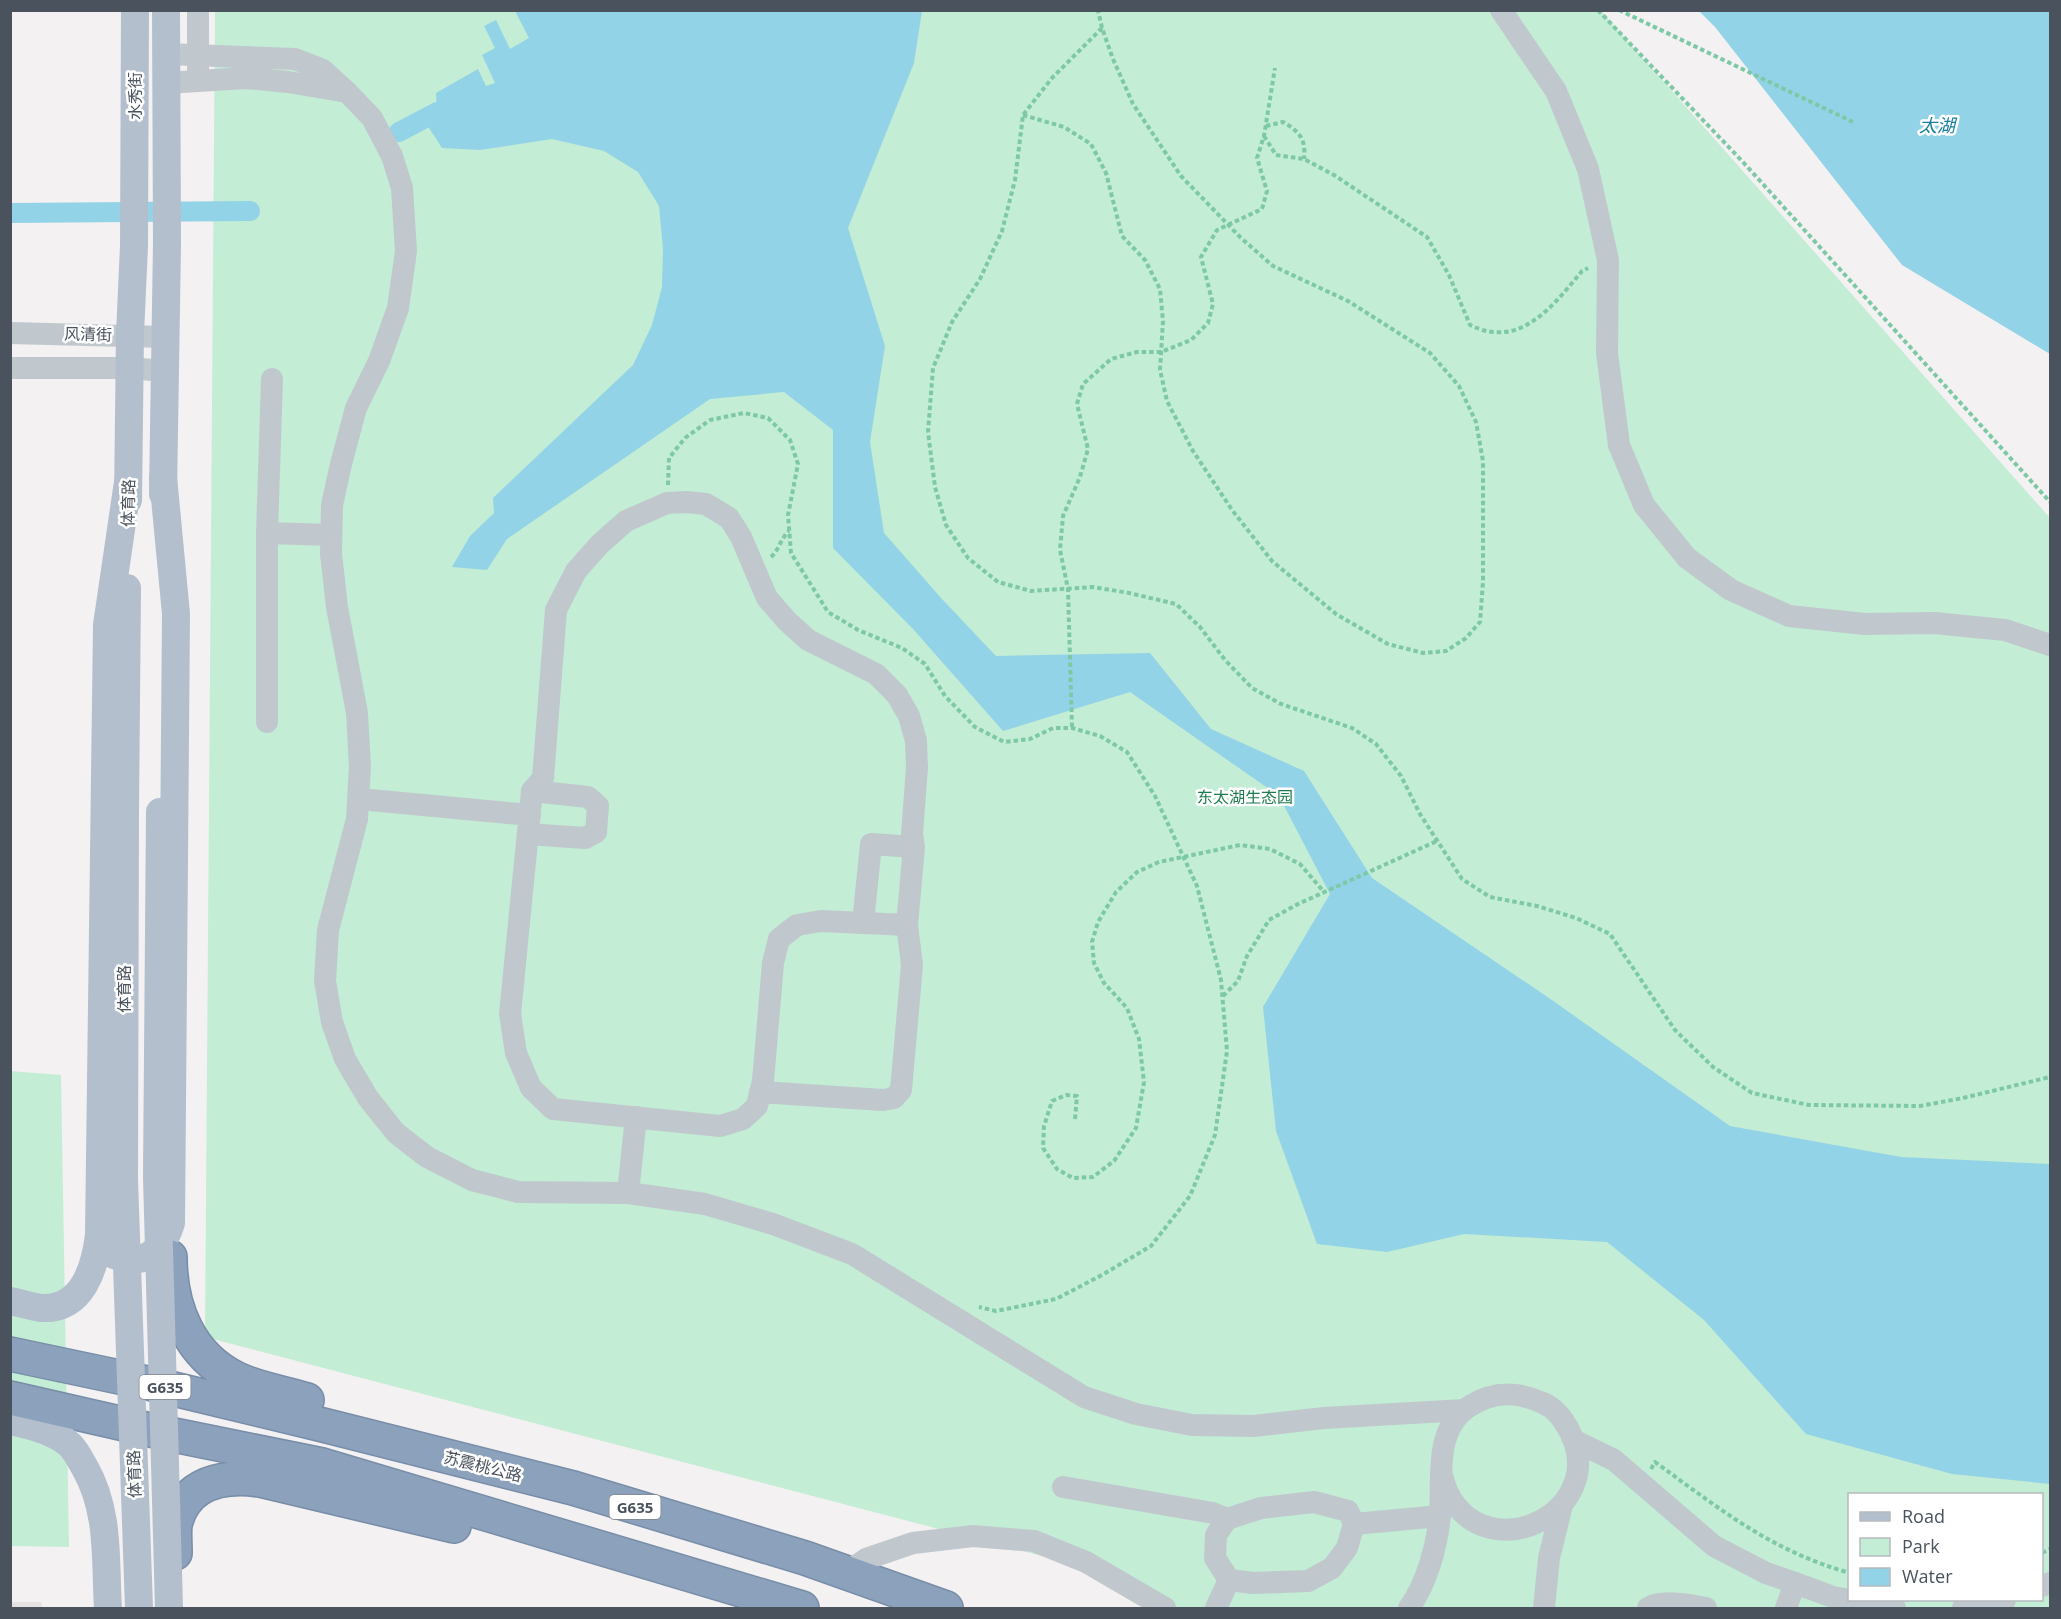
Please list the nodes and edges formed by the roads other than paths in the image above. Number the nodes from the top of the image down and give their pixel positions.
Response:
1 (135, 10) edge
2 (166, 10) edge
3 (198, 10) edge
4 (1501, 10) edge
5 (166, 54) junction
6 (198, 55) junction
7 (198, 81) junction
8 (166, 83) junction
9 (347, 92) junction
10 (166, 243) joint
11 (134, 246) joint
12 (10, 333) edge
13 (130, 334) junction
14 (165, 337) junction
15 (10, 368) edge
16 (129, 369) junction
17 (164, 371) junction
18 (272, 379) dead end
19 (163, 477) junction
20 (128, 482) junction
21 (267, 533) junction
22 (332, 535) junction
23 (2050, 645) edge
24 (267, 722) dead end
25 (532, 791) junction
26 (359, 799) junction
27 (529, 824) junction
28 (914, 847) junction
29 (863, 923) junction
30 (907, 925) junction
31 (760, 1092) junction
32 (636, 1118) junction
33 (628, 1193) junction
34 (171, 1223) junction
35 (99, 1235) junction
36 (10, 1301) edge
37 (10, 1339) edge
38 (10, 1354) edge
39 (98, 1373) junction
40 (10, 1398) edge
41 (1464, 1410) junction
42 (10, 1411) edge
43 (107, 1420) junction
44 (10, 1421) edge
45 (1575, 1441) junction
46 (1441, 1471) junction
47 (1063, 1487) dead end
48 (1562, 1505) junction
49 (651, 1512) junction
50 (1440, 1516) junction
51 (1227, 1519) junction
52 (1354, 1524) junction
53 (175, 1526) junction
54 (107, 1545) junction
55 (846, 1573) junction
56 (1228, 1580) junction
57 (1795, 1583) junction
58 (718, 1584) junction
59 (1848, 1599) edge
60 (1858, 1601) edge
61 (1996, 1601) edge
62 (108, 1608) edge
63 (139, 1608) edge
64 (169, 1608) edge
65 (178, 1608) edge
66 (802, 1608) edge
67 (946, 1608) edge
68 (1165, 1608) edge
69 (1216, 1608) edge
70 (1409, 1608) edge
71 (1544, 1608) edge
72 (1648, 1608) edge
73 (1706, 1608) edge
74 (1786, 1608) edge
75 (1894, 1608) edge
76 (1963, 1608) edge

1 - 11 main road, 水秀街
2 - 5 main road, 水秀街
3 - 6 street
4 - 23 street
5 - 6 street
5 - 8 main road, 水秀街
6 - 7 street
6 - 9 street
7 - 8 street
7 - 9 street
8 - 10 main road, 水秀街
9 - 22 street
10 - 14 main road, 体育路
11 - 13 main road, 体育路
12 - 13 street, 风清街
13 - 14 street, 风清街
13 - 16 main road, 体育路
14 - 17 main road, 体育路
15 - 16 street, 风清街
16 - 17 street, 风清街
16 - 20 main road, 体育路
17 - 19 main road, 体育路
18 - 21 street
19 - 34 main road
19 - 64 main road, 体育路, bridge
20 - 35 main road
20 - 63 main road, 体育路, bridge
21 - 22 street
21 - 24 street
22 - 26 street
25 - 27 street
25 - 27 street
25 - 28 street
26 - 27 street
26 - 33 street
27 - 32 street
28 - 29 street
28 - 30 street
29 - 30 street
29 - 31 street
30 - 31 street
31 - 32 street
32 - 33 street
33 - 41 street
34 - 35 main road
34 - 49 highway
35 - 36 main road
37 - 39 main road
38 - 39 highway, 苏震桃公路 / G635
39 - 49 highway, 苏震桃公路 / G635
40 - 43 highway
41 - 45 street
41 - 46 street
42 - 43 main road
43 - 58 highway
44 - 54 main road
45 - 48 street
45 - 57 street
46 - 48 street
46 - 50 street
47 - 51 street
48 - 71 street
49 - 55 highway, 苏震桃公路 / G635
50 - 52 street
50 - 70 street
51 - 52 street
51 - 56 street
52 - 56 street
53 - 54 main road
53 - 58 highway
53 - 65 highway
54 - 62 main road
55 - 67 highway, 苏震桃公路 / G635
55 - 68 street
56 - 69 street
57 - 59 street
57 - 74 street
58 - 66 highway
60 - 75 street
61 - 76 street
72 - 73 street

